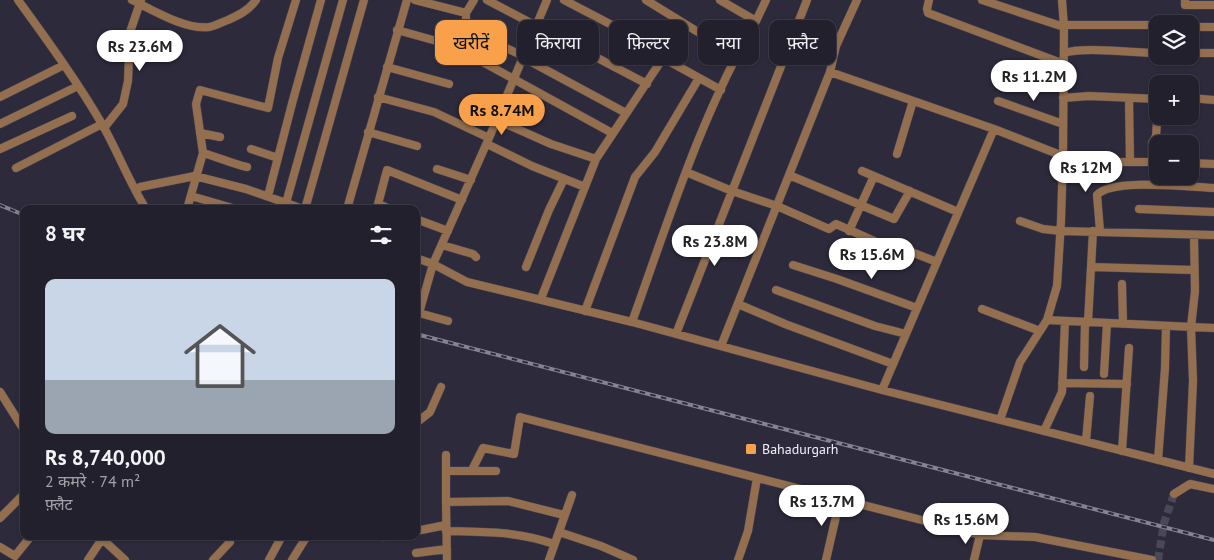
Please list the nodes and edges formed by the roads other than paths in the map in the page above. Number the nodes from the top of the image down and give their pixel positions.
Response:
1 (18, 0) edge
2 (256, 0) edge
3 (296, 0) edge
4 (321, 0) edge
5 (343, 0) edge
6 (364, 0) edge
7 (407, 0) edge
8 (415, 0) edge
9 (474, 0) edge
10 (487, 0) edge
11 (547, 0) edge
12 (564, 0) edge
13 (646, 0) edge
14 (720, 0) edge
15 (766, 0) edge
16 (807, 0) edge
17 (857, 0) edge
18 (929, 0) edge
19 (982, 0) edge
20 (1062, 0) edge
21 (1185, 0) edge
22 (137, 1) edge
23 (730, 2) edge
24 (1214, 5) edge
25 (466, 13) junction
26 (466, 20) edge
27 (526, 20) edge
28 (538, 20) edge
29 (755, 20) edge
30 (756, 20) edge
31 (609, 24) edge
32 (1149, 25) edge
33 (1064, 26) junction
34 (1199, 27) edge
35 (1214, 27) edge
36 (397, 30) junction
37 (698, 32) edge
38 (435, 40) edge
39 (1064, 53) junction
40 (1149, 53) edge
41 (1199, 53) edge
42 (1214, 53) edge
43 (599, 59) edge
44 (1064, 64) junction
45 (64, 65) junction
46 (490, 65) edge
47 (520, 65) edge
48 (538, 65) edge
49 (658, 65) edge
50 (676, 65) edge
51 (733, 65) edge
52 (387, 67) junction
53 (830, 72) junction
54 (699, 78) junction
55 (513, 80) junction
56 (449, 84) dead end
57 (646, 84) junction
58 (78, 86) junction
59 (721, 90) junction
60 (0, 97) edge
61 (378, 97) junction
62 (1063, 98) junction
63 (1129, 98) junction
64 (1149, 99) edge
65 (1199, 99) edge
66 (913, 100) junction
67 (1214, 100) edge
68 (998, 101) dead end
69 (626, 113) junction
70 (72, 116) dead end
71 (497, 120) junction
72 (0, 124) edge
73 (1063, 124) junction
74 (103, 126) junction
75 (994, 128) junction
76 (368, 132) junction
77 (200, 133) junction
78 (612, 133) junction
79 (220, 137) dead end
80 (488, 141) junction
81 (417, 146) dead end
82 (251, 149) dead end
83 (0, 150) edge
84 (203, 153) junction
85 (897, 154) dead end
86 (1063, 156) junction
87 (278, 158) junction
88 (596, 159) junction
89 (1130, 162) junction
90 (1149, 163) edge
91 (1199, 163) edge
92 (1214, 164) edge
93 (247, 167) dead end
94 (16, 168) dead end
95 (437, 169) dead end
96 (1062, 169) junction
97 (862, 171) dead end
98 (686, 172) junction
99 (789, 175) junction
100 (196, 176) junction
101 (874, 176) junction
102 (564, 179) junction
103 (471, 180) junction
104 (585, 187) junction
105 (1214, 188) edge
106 (136, 191) junction
107 (732, 191) junction
108 (910, 191) junction
109 (191, 196) junction
110 (268, 196) junction
111 (462, 200) junction
112 (286, 202) junction
113 (144, 205) edge
114 (188, 205) edge
115 (222, 205) edge
116 (294, 205) edge
117 (305, 205) edge
118 (348, 205) edge
119 (380, 205) edge
120 (861, 205) junction
121 (776, 206) junction
122 (1139, 209) dead end
123 (958, 212) junction
124 (1214, 212) edge
125 (420, 220) edge
126 (1020, 221) dead end
127 (849, 230) junction
128 (448, 231) junction
129 (1096, 231) junction
130 (1060, 232) junction
131 (1194, 234) junction
132 (1214, 235) edge
133 (442, 245) junction
134 (476, 257) dead end
135 (420, 259) edge
136 (937, 262) junction
137 (433, 264) junction
138 (792, 265) dead end
139 (526, 267) dead end
140 (1091, 267) junction
141 (1194, 270) junction
142 (1122, 284) dead end
143 (776, 290) dead end
144 (542, 296) dead end
145 (738, 304) junction
146 (420, 306) edge
147 (917, 308) junction
148 (982, 309) dead end
149 (586, 311) junction
150 (420, 313) edge
151 (1047, 320) junction
152 (1065, 321) junction
153 (448, 322) dead end
154 (632, 322) junction
155 (1086, 322) junction
156 (1107, 323) junction
157 (1122, 324) junction
158 (1166, 326) junction
159 (1192, 327) junction
160 (1214, 328) edge
161 (1040, 331) junction
162 (676, 334) junction
163 (906, 334) junction
164 (721, 346) junction
165 (1129, 348) dead end
166 (893, 364) junction
167 (1084, 367) dead end
168 (1104, 374) dead end
169 (1062, 383) junction
170 (1127, 384) junction
171 (441, 387) dead end
172 (882, 390) junction
173 (0, 392) edge
174 (1090, 396) dead end
175 (420, 420) edge
176 (1000, 420) junction
177 (20, 424) edge
178 (1044, 431) junction
179 (1086, 442) junction
180 (1122, 451) junction
181 (446, 455) dead end
182 (1158, 460) junction
183 (1189, 468) junction
184 (472, 470) junction
185 (447, 471) junction
186 (496, 471) dead end
187 (1214, 474) edge
188 (757, 478) junction
189 (1214, 489) edge
190 (1174, 494) dead end
191 (572, 495) dead end
192 (20, 498) edge
193 (840, 499) junction
194 (446, 502) junction
195 (564, 516) junction
196 (0, 518) edge
197 (446, 528) junction
198 (420, 530) edge
199 (559, 532) junction
200 (980, 535) junction
201 (29, 540) edge
202 (99, 540) edge
203 (102, 540) edge
204 (229, 540) edge
205 (280, 540) edge
206 (304, 540) edge
207 (554, 544) junction
208 (0, 547) edge
209 (447, 549) junction
210 (416, 553) dead end
211 (15, 556) junction
212 (22, 560) edge
213 (88, 560) edge
214 (125, 560) edge
215 (213, 560) edge
216 (269, 560) edge
217 (292, 560) edge
218 (447, 560) edge
219 (549, 560) edge
220 (633, 560) edge
221 (738, 560) edge
222 (826, 560) edge
223 (974, 560) edge
224 (1152, 560) edge

1 - 45 street
2 - 22 street
3 - 77 street
4 - 87 street
5 - 112 street
6 - 117 street
7 - 36 street
8 - 25 street
9 - 25 street
10 - 27 street
11 - 28 street
12 - 31 street
13 - 37 street
14 - 23 street
15 - 30 street
16 - 107 street
17 - 53 street
18 - 44 street
19 - 33 street
20 - 33 street
21 - 24 street
22 - 74 street
23 - 29 street
25 - 26 street
32 - 33 street
33 - 39 street
34 - 35 street
36 - 38 street
36 - 52 street
39 - 40 street
39 - 44 street
41 - 42 street
43 - 57 street
44 - 62 street
45 - 58 street
45 - 60 street
46 - 55 street
47 - 55 street
48 - 69 street
49 - 57 street
50 - 54 street
51 - 59 street
52 - 56 street
52 - 61 street
53 - 66 street
53 - 99 street
54 - 59 street
54 - 149 street
55 - 71 street
55 - 78 street
57 - 69 street
58 - 72 street
58 - 74 street
59 - 98 street
61 - 76 street
61 - 80 street
62 - 63 street
62 - 73 street
63 - 64 street
63 - 89 street
65 - 67 street
66 - 75 street
66 - 85 street
68 - 73 street
69 - 78 street
70 - 83 street
71 - 80 street
71 - 88 street
73 - 86 street
74 - 94 street
74 - 106 street
75 - 86 street
75 - 123 street
76 - 81 street
76 - 118 street
77 - 79 street
77 - 84 street
78 - 88 street
80 - 102 street
80 - 103 street
82 - 87 street
84 - 93 street
84 - 100 street
86 - 96 street
87 - 110 street
88 - 104 street
89 - 90 street
89 - 96 street
91 - 92 street
95 - 103 street
96 - 130 street
97 - 101 street
98 - 107 street
98 - 154 street
99 - 120 street
99 - 121 street
100 - 106 street
100 - 109 street
100 - 110 street
101 - 108 street
101 - 120 street
102 - 104 street
102 - 139 street
103 - 111 street
104 - 144 street
105 - 129 street
106 - 113 street
107 - 121 street
107 - 162 street
108 - 120 street
108 - 123 street
109 - 114 street
109 - 115 street
110 - 112 street
111 - 119 street
111 - 128 street
112 - 116 street
120 - 127 street
121 - 127 street
121 - 145 street
122 - 124 street
123 - 136 street
125 - 128 street
126 - 130 street
127 - 136 street
128 - 133 street
129 - 130 street
129 - 131 street
129 - 140 street
130 - 151 street
131 - 132 street
131 - 141 street
133 - 134 street
133 - 137 street
135 - 137 street
136 - 147 street
137 - 146 street
137 - 149 street
138 - 147 street
140 - 141 street
140 - 155 street
141 - 159 street
142 - 157 street
143 - 163 street
145 - 164 street
145 - 166 street
147 - 163 street
148 - 161 street
149 - 154 street
150 - 153 street
151 - 152 street
151 - 161 street
152 - 155 street
152 - 169 street
154 - 162 street
155 - 156 street
155 - 167 street
156 - 157 street
156 - 168 street
157 - 158 street
158 - 159 street
158 - 182 street
159 - 160 street
159 - 183 street
161 - 176 street
162 - 164 street
163 - 166 street
164 - 172 street
165 - 170 street
166 - 172 street
169 - 170 street
169 - 178 street
170 - 180 street
171 - 175 street
172 - 176 street
173 - 177 street
174 - 179 street
176 - 178 street
178 - 179 street
179 - 180 street
180 - 182 street
181 - 185 street
182 - 183 street
183 - 187 street
184 - 185 street
184 - 186 street
184 - 188 street
185 - 194 street
188 - 193 street
188 - 221 street
189 - 190 street
191 - 195 street
192 - 196 street
193 - 200 street
193 - 222 street
194 - 195 street
194 - 197 street
195 - 199 street
197 - 198 street
197 - 207 street
197 - 209 street
199 - 207 street
199 - 220 street
200 - 223 street
200 - 224 street
201 - 211 street
202 - 213 street
203 - 214 street
204 - 215 street
205 - 216 street
206 - 217 street
207 - 219 street
208 - 211 street
209 - 210 street
209 - 218 street
211 - 212 street

